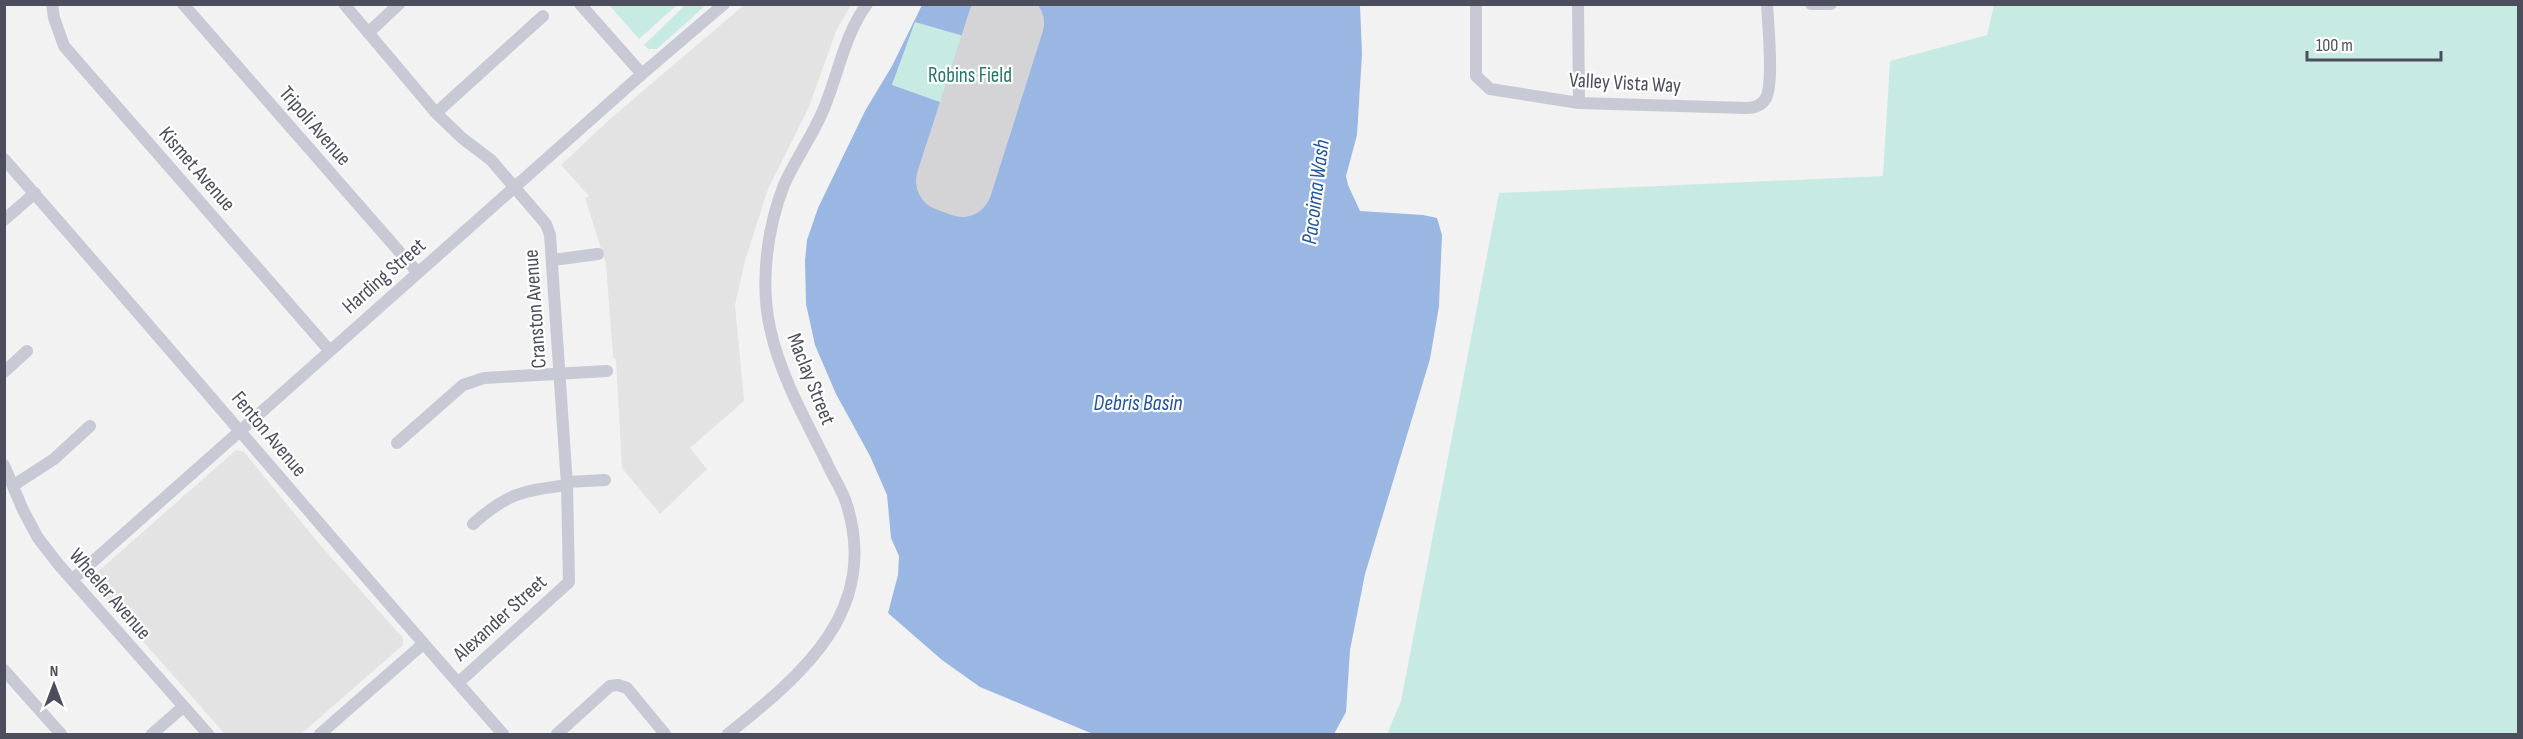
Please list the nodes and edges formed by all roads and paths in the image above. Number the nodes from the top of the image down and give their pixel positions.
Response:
1 (52, 4) edge
2 (183, 4) edge
3 (344, 4) edge
4 (399, 4) edge
5 (580, 4) edge
6 (724, 4) edge
7 (867, 4) edge
8 (1476, 4) edge
9 (1578, 4) edge
10 (1767, 4) edge
11 (1811, 4) edge
12 (1828, 5) edge
13 (543, 16) dead end
14 (369, 32) junction
15 (642, 74) junction
16 (1579, 103) junction
17 (436, 113) junction
18 (4, 159) edge
19 (514, 188) junction
20 (35, 193) junction
21 (4, 220) edge
22 (598, 254) dead end
23 (553, 260) junction
24 (418, 273) junction
25 (329, 350) junction
26 (27, 351) dead end
27 (607, 371) dead end
28 (4, 372) edge
29 (559, 374) junction
30 (90, 426) dead end
31 (241, 430) junction
32 (397, 443) dead end
33 (4, 465) edge
34 (605, 480) dead end
35 (567, 484) junction
36 (14, 485) junction
37 (473, 524) dead end
38 (72, 580) junction
39 (569, 582) joint
40 (423, 644) junction
41 (4, 670) edge
42 (458, 683) junction
43 (183, 707) junction
44 (61, 735) edge
45 (152, 735) edge
46 (208, 735) edge
47 (320, 735) edge
48 (503, 735) edge
49 (557, 735) edge
50 (665, 735) edge
51 (728, 735) edge

1 - 25 street, Kismet Avenue
2 - 24 street, Tripoli Avenue
3 - 14 street, Cranston Avenue
4 - 14 street
5 - 15 street
6 - 15 street, Harding Street
7 - 51 street, Maclay Street
8 - 16 street, Valley Vista Way
9 - 16 street
10 - 16 street, Valley Vista Way
11 - 12 street
13 - 17 street
14 - 17 street, Cranston Avenue
15 - 19 street, Harding Street
17 - 19 street, Cranston Avenue
18 - 20 street, Fenton Avenue
19 - 23 street, Cranston Avenue
19 - 24 street, Harding Street
20 - 21 street
20 - 31 street, Fenton Avenue
22 - 23 street
23 - 29 street, Cranston Avenue
24 - 25 street, Harding Street
25 - 31 street, Harding Street
26 - 28 street
27 - 29 street
29 - 32 street
29 - 35 street, Cranston Avenue
30 - 36 street
31 - 38 street, Harding Street
31 - 40 street, Fenton Avenue
33 - 36 street, Wheeler Avenue
34 - 35 street
35 - 37 street
35 - 39 street, Cranston Avenue
36 - 38 street, Wheeler Avenue
38 - 43 street, Wheeler Avenue
39 - 42 street, Alexander Street
40 - 42 street, Fenton Avenue
40 - 47 street, Alexander Street
41 - 44 street
42 - 48 street, Fenton Avenue
43 - 45 street
43 - 46 street, Wheeler Avenue
49 - 50 street

